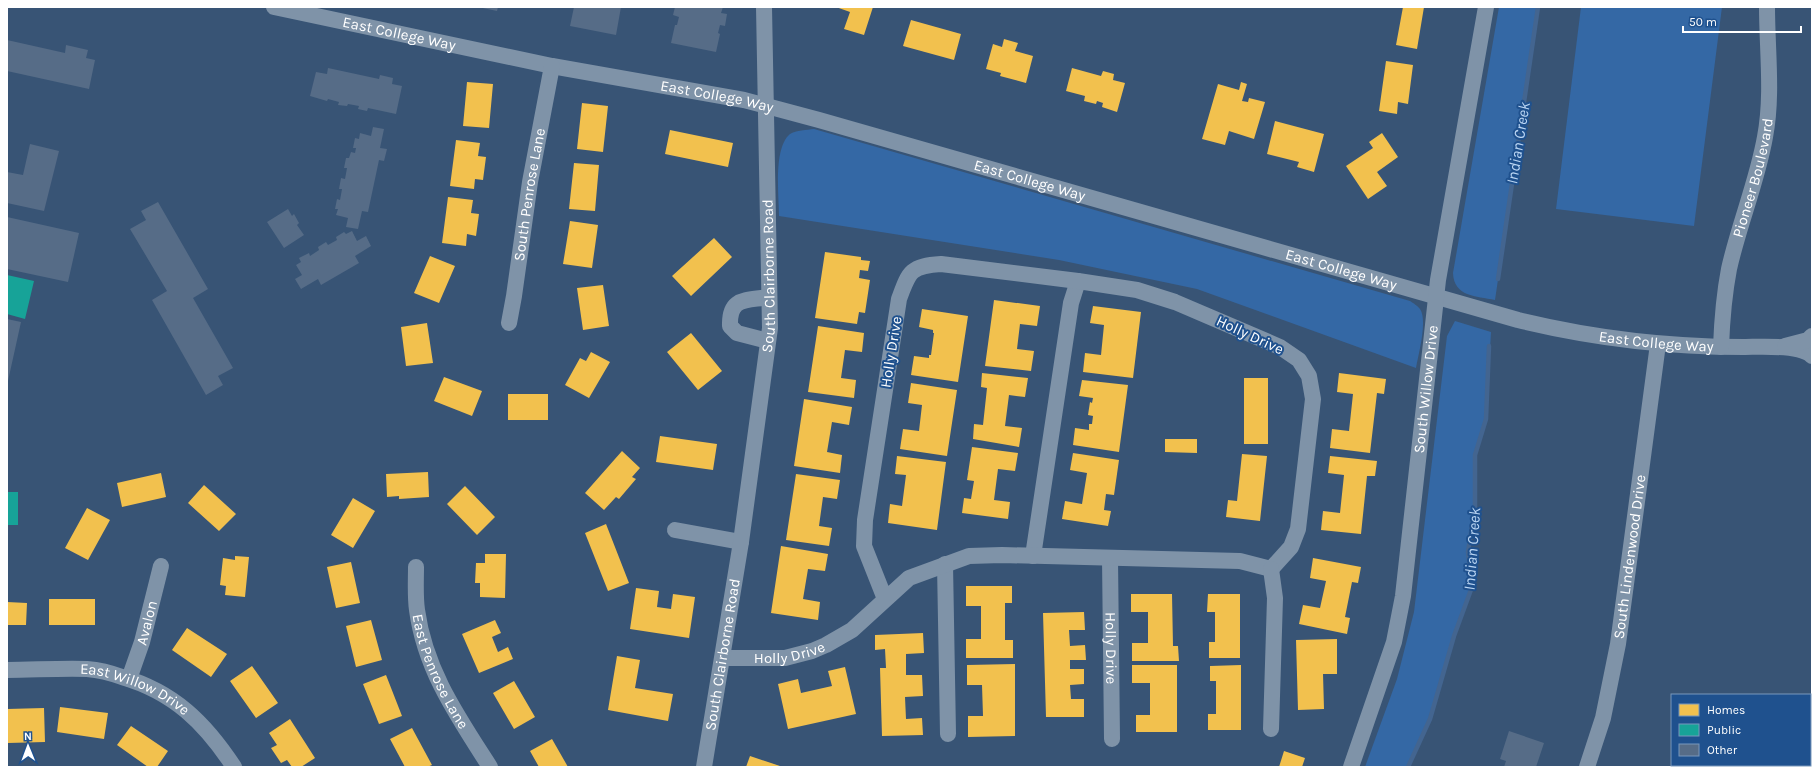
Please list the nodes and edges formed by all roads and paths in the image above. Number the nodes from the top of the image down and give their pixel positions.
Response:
1 (274, 7) edge
2 (764, 7) edge
3 (1486, 7) edge
4 (1767, 7) edge
5 (552, 66) junction
6 (766, 106) junction
7 (1078, 281) junction
8 (768, 297) junction
9 (1436, 297) junction
10 (508, 323) dead end
11 (1812, 336) edge
12 (768, 341) junction
13 (1658, 344) junction
14 (1721, 347) junction
15 (1784, 347) junction
16 (1812, 356) edge
17 (675, 530) dead end
18 (740, 542) junction
19 (1033, 556) junction
20 (1110, 558) junction
21 (945, 564) junction
22 (161, 566) dead end
23 (416, 567) dead end
24 (1271, 569) junction
25 (885, 599) junction
26 (723, 658) junction
27 (7, 670) edge
28 (129, 679) junction
29 (1271, 729) dead end
30 (948, 734) dead end
31 (1112, 739) dead end
32 (234, 767) edge
33 (490, 767) edge
34 (704, 767) edge
35 (1351, 767) edge
36 (1587, 767) edge

1 - 5 street, East College Way
2 - 6 street, South Clairborne Road
3 - 9 street, South Willow Drive
4 - 14 street, Pioneer Boulevard
5 - 6 street, East College Way
5 - 10 street, South Penrose Lane
6 - 8 street, South Clairborne Road
6 - 9 street, East College Way
7 - 19 street
7 - 24 street, Holly Drive
7 - 25 street, Holly Drive
8 - 12 street, South Clairborne Road
8 - 12 street
9 - 13 street, East College Way
9 - 35 street, South Willow Drive
11 - 15 street, East College Way
12 - 18 street, South Clairborne Road
13 - 14 street, East College Way
13 - 36 street, South Lindenwood Drive
14 - 15 street, East College Way
15 - 16 street, East College Way
17 - 18 street
18 - 26 street, South Clairborne Road
19 - 20 street, Holly Drive
19 - 21 street, Holly Drive
20 - 24 street, Holly Drive
20 - 31 street, Holly Drive
21 - 25 street, Holly Drive
21 - 30 street
22 - 28 street, Avalon
23 - 33 street, East Penrose Lane
24 - 29 street
25 - 26 street, Holly Drive
26 - 34 street, South Clairborne Road
27 - 28 street, East Willow Drive
28 - 32 street, East Willow Drive

